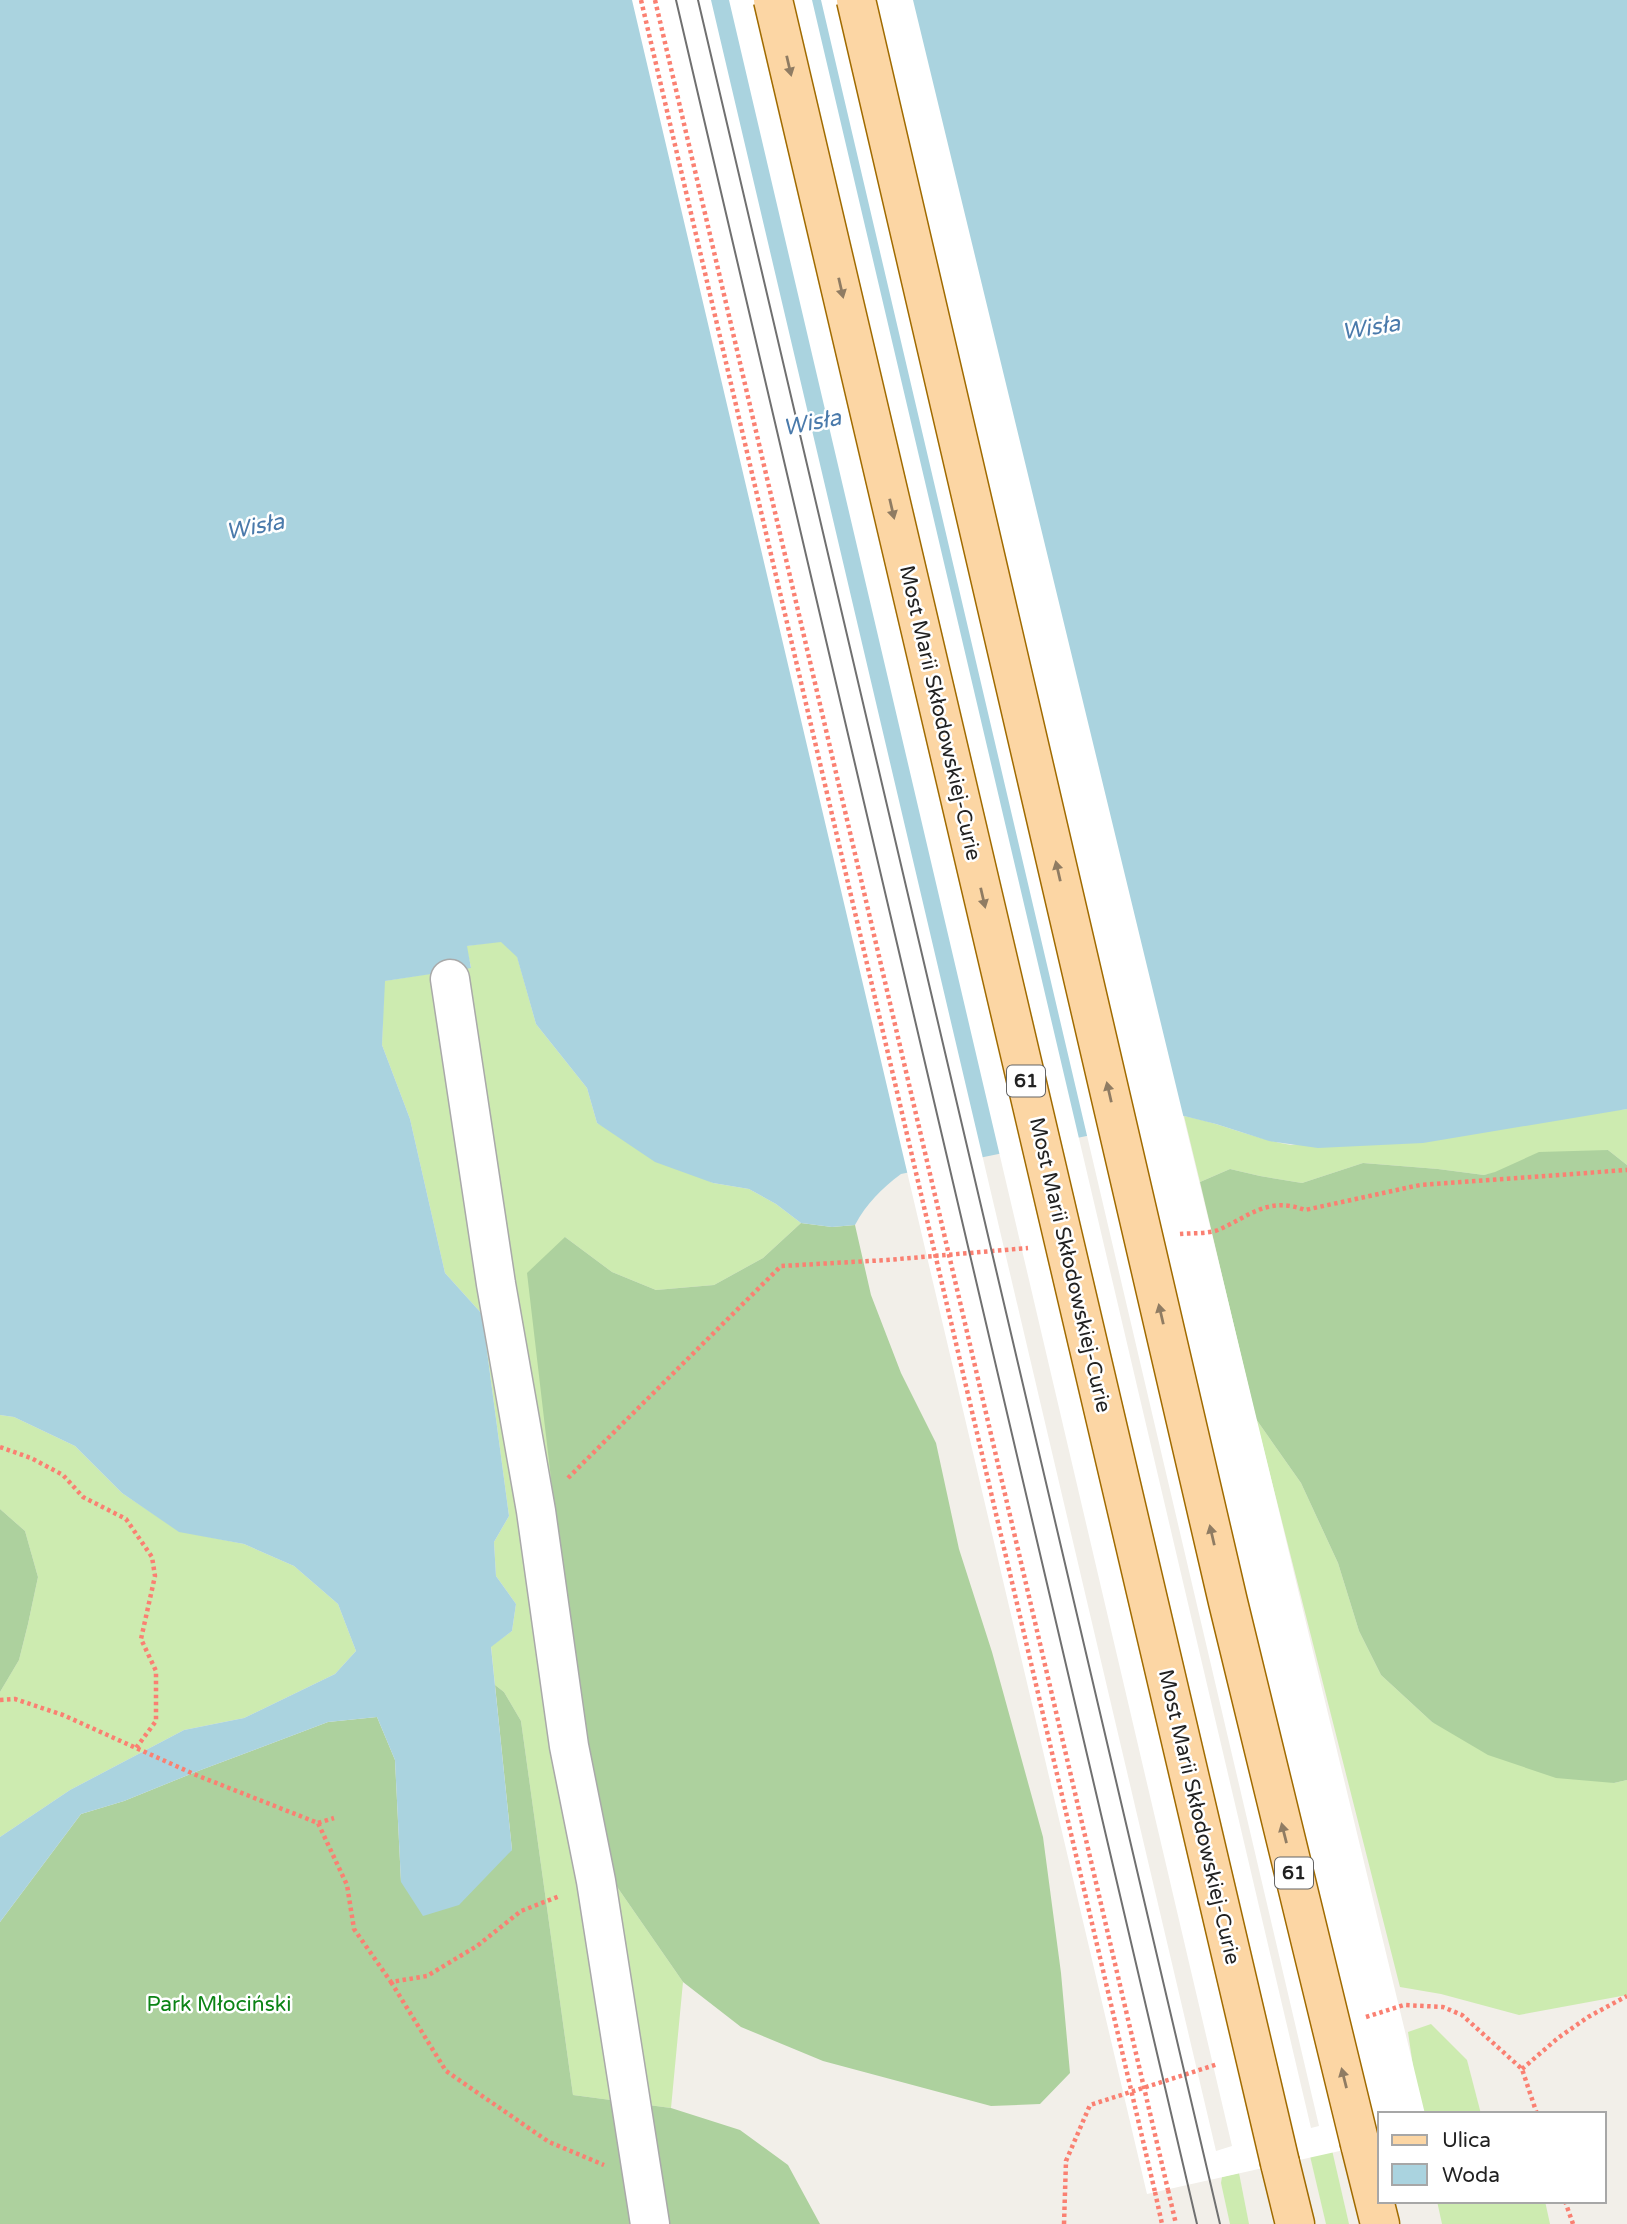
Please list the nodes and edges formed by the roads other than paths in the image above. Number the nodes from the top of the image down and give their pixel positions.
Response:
1 (773, 0) edge
2 (856, 0) edge
3 (450, 979) dead end
4 (650, 2224) edge
5 (1295, 2224) edge
6 (1380, 2224) edge

1 -> 5 main road, Most Marii Skłodowskiej-Curie / 61, bridge
6 -> 2 main road, 61, bridge
3 - 4 lane

